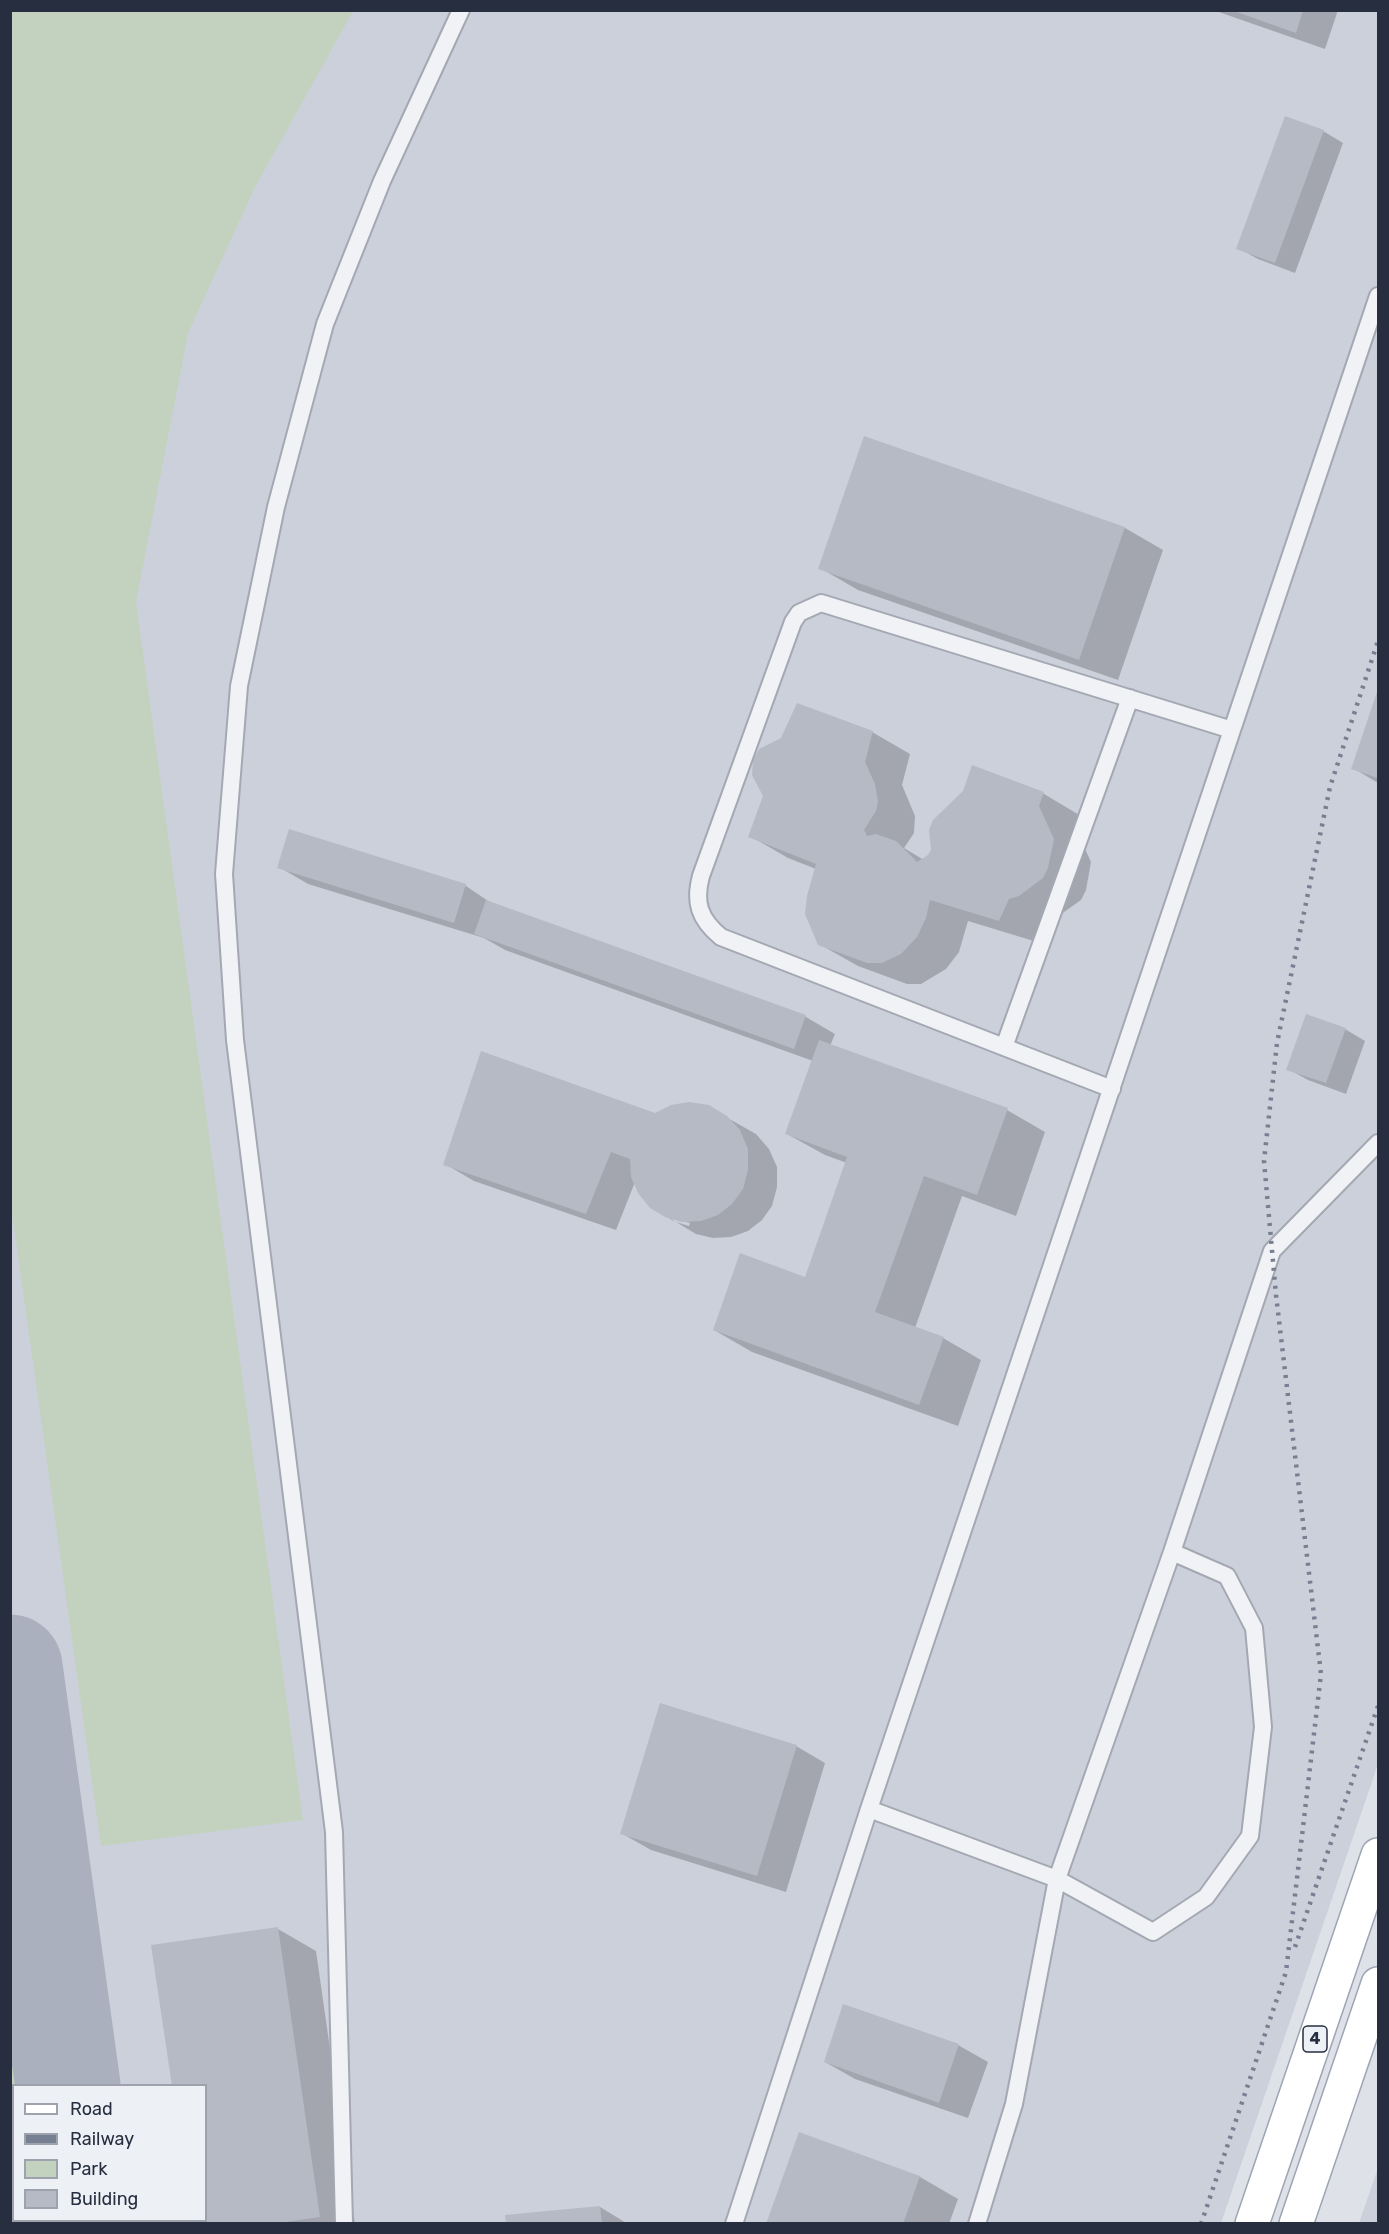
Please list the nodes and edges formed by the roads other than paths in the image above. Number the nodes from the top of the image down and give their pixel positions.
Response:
1 (461, 10) edge
2 (1378, 296) edge
3 (1130, 698) junction
4 (1232, 729) junction
5 (1004, 1047) junction
6 (1112, 1089) junction
7 (1378, 1143) edge
8 (1172, 1552) junction
9 (869, 1809) junction
10 (1378, 1855) edge
11 (1058, 1879) junction
12 (1378, 1984) edge
13 (344, 2223) edge
14 (734, 2223) edge
15 (977, 2223) edge
16 (1252, 2223) edge
17 (1296, 2223) edge

1 - 13 lane
2 - 4 lane
3 - 4 lane
3 - 5 lane
3 - 5 lane
4 - 6 lane
5 - 6 lane
6 - 9 lane
7 - 8 lane
8 - 11 lane
8 - 11 lane
9 - 11 lane
9 - 14 lane
10 - 16 main road, 4
11 - 15 lane
12 - 17 main road, 4

